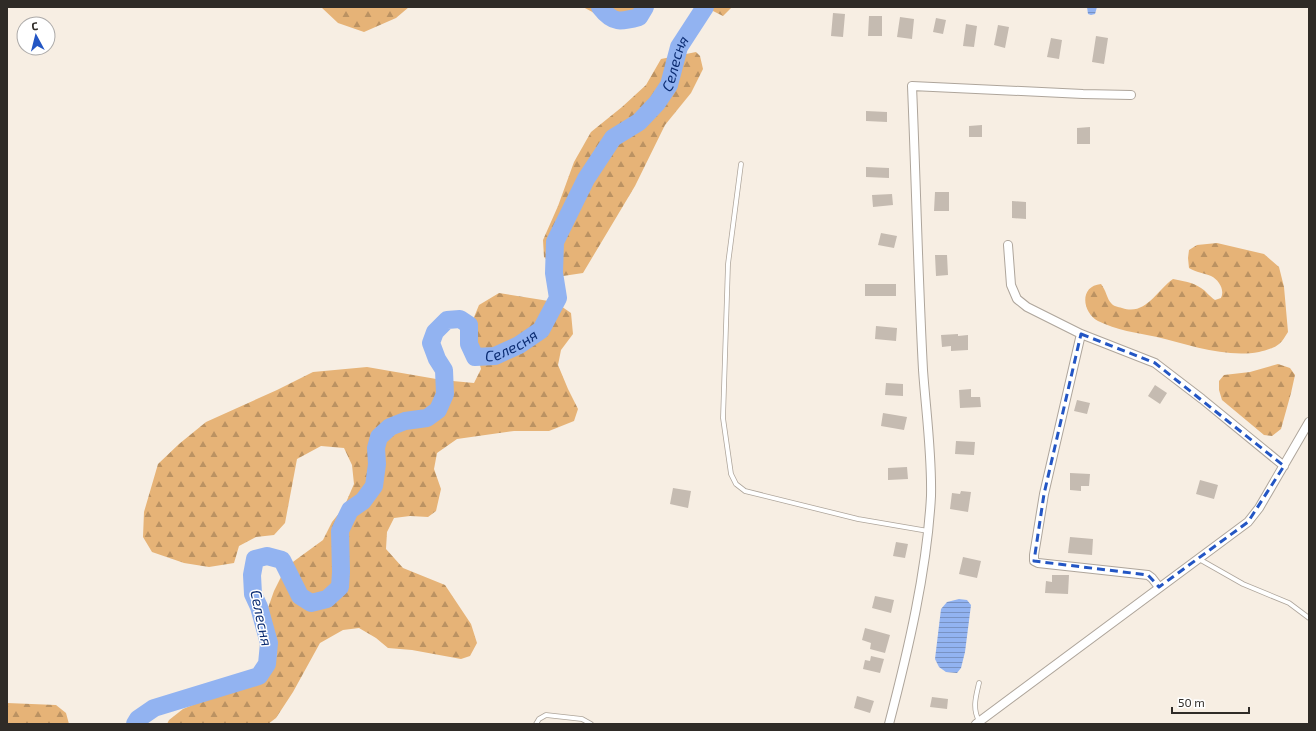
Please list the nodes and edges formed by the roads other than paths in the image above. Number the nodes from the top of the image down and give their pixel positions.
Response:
1 (1131, 94) dead end
2 (741, 164) dead end
3 (1008, 245) dead end
4 (1081, 334) junction
5 (1309, 422) edge
6 (1284, 466) junction
7 (928, 531) junction
8 (1199, 558) junction
9 (1159, 586) junction
10 (1309, 618) edge
11 (979, 683) dead end
12 (576, 719) junction
13 (977, 722) edge
14 (536, 724) edge
15 (575, 724) edge
16 (591, 724) edge
17 (889, 724) edge

1 - 7 street
2 - 7 lane
3 - 4 street
4 - 6 street
4 - 9 street
5 - 6 street
6 - 8 street
7 - 17 street
8 - 9 street
8 - 10 lane
9 - 13 street
11 - 13 lane
12 - 14 lane
12 - 15 lane
12 - 16 lane

